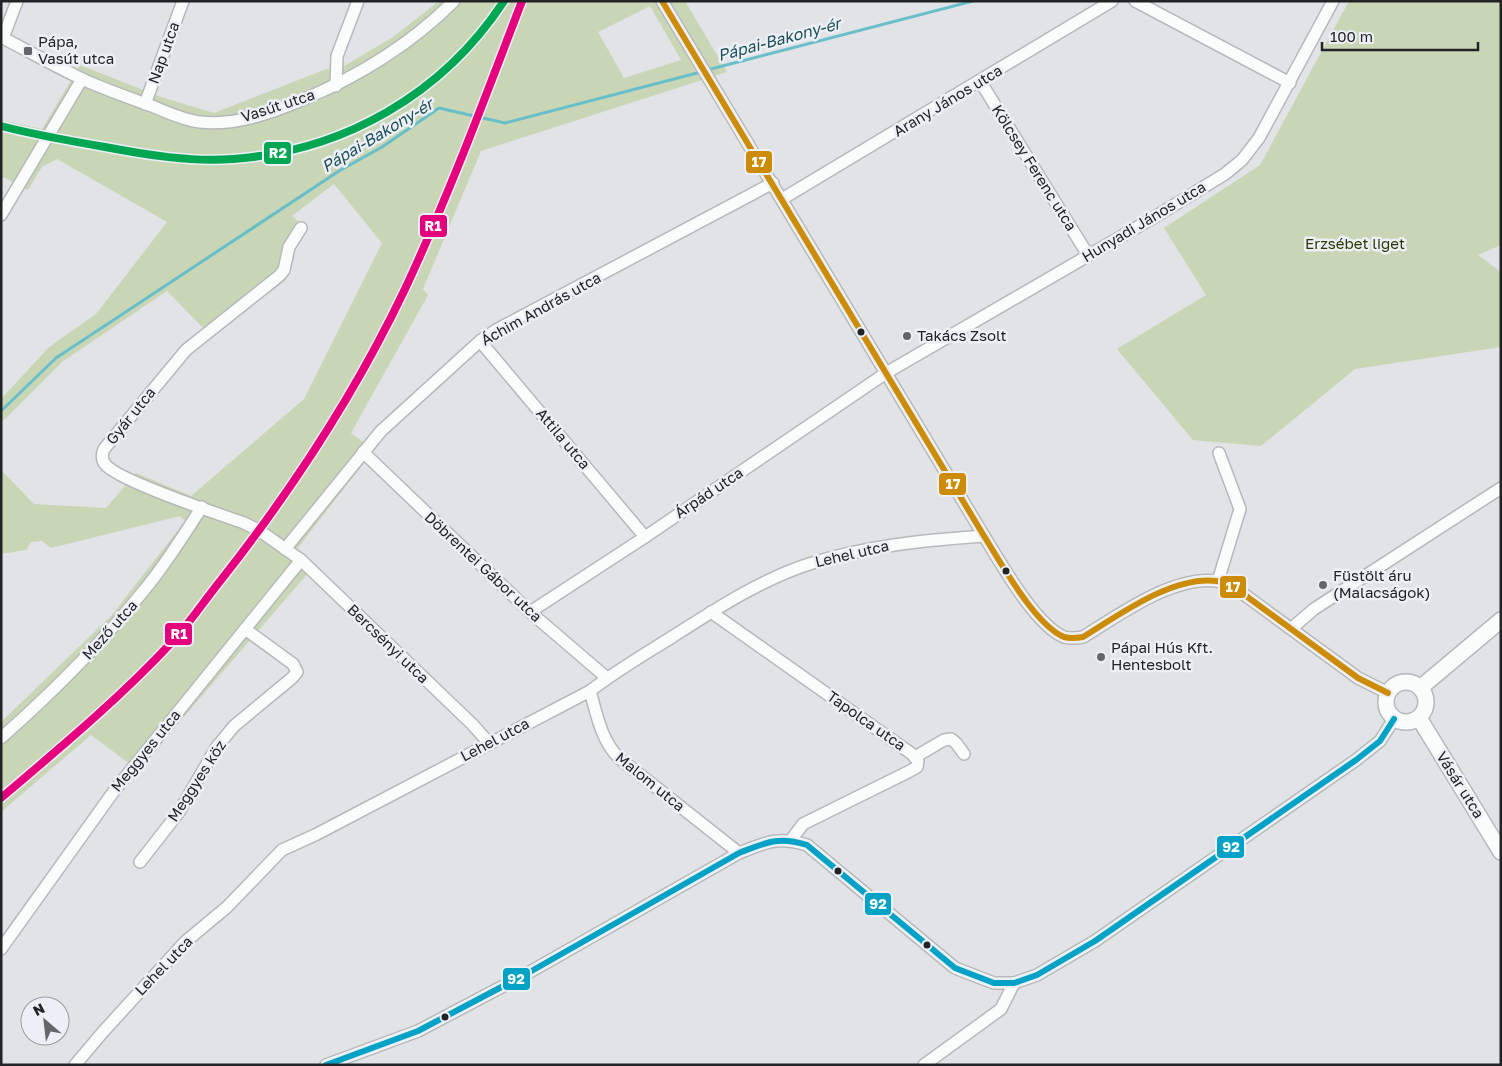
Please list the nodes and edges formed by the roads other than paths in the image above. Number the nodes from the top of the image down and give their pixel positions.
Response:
1 (17, 1) edge
2 (182, 1) edge
3 (358, 1) edge
4 (454, 1) edge
5 (662, 1) edge
6 (1112, 1) edge
7 (1135, 1) edge
8 (1333, 1) edge
9 (1096, 7) edge
10 (2, 37) edge
11 (82, 79) junction
12 (980, 81) junction
13 (1290, 83) junction
14 (336, 86) junction
15 (145, 104) junction
16 (773, 184) junction
17 (782, 199) junction
18 (1, 216) edge
19 (301, 228) dead end
20 (1088, 255) junction
21 (480, 341) junction
22 (886, 373) junction
23 (363, 452) junction
24 (1219, 453) dead end
25 (1501, 488) edge
26 (202, 507) junction
27 (984, 536) junction
28 (645, 537) junction
29 (285, 549) junction
30 (301, 560) junction
31 (1218, 581) junction
32 (530, 612) junction
33 (711, 612) junction
34 (1501, 620) edge
35 (1292, 628) junction
36 (245, 629) junction
37 (607, 678) junction
38 (1420, 688) junction
39 (590, 691) junction
40 (1388, 693) junction
41 (1419, 718) junction
42 (1394, 719) junction
43 (1, 738) edge
44 (489, 743) junction
45 (964, 754) dead end
46 (915, 756) junction
47 (791, 840) junction
48 (1501, 852) edge
49 (739, 853) junction
50 (140, 862) dead end
51 (1, 949) edge
52 (1014, 983) junction
53 (75, 1065) edge
54 (326, 1065) edge
55 (924, 1065) edge

1 - 10 street
2 - 15 street, Nap utca
3 - 14 street
4 - 14 street, Vasút utca
5 - 16 street
6 - 9 street, Arany János utca
7 - 13 street
8 - 13 street, Hunyadi János utca
9 - 12 street, Arany János utca
10 - 11 street, Vasút utca
11 - 15 street, Vasút utca
11 - 18 street
12 - 17 street, Arany János utca
12 - 20 street, Kölcsey Ferenc utca
13 - 20 street, Hunyadi János utca
14 - 15 street, Vasút utca
16 - 17 street
16 - 21 street, Áchim András utca
17 - 22 street
19 - 26 street, Gyár utca
20 - 22 street, Hunyadi János utca
21 - 23 street, Áchim András utca
21 - 28 street, Attila utca
22 - 27 street
22 - 28 street, Árpád utca
23 - 29 street, Áchim András utca
23 - 32 street, Döbrentei Gábor utca
24 - 31 street
25 - 35 street
26 - 29 street, Gyár utca
26 - 43 street, Mező utca
27 - 31 street
27 - 33 street, Lehel utca
28 - 32 street, Árpád utca
29 - 30 street, Bercsényi utca
30 - 36 street, Meggyes utca
30 - 44 street, Bercsényi utca
31 - 35 street
32 - 37 street, Döbrentei Gábor utca
33 - 37 street, Lehel utca
33 - 46 street, Tapolca utca
34 - 38 street
35 - 40 street
36 - 50 street, Meggyes köz
36 - 51 street, Meggyes utca
37 - 39 street, Lehel utca
38 - 40 street
38 - 41 street
39 - 44 street, Lehel utca
39 - 49 street, Malom utca
40 - 42 street
41 - 42 street
41 - 48 street, Vásár utca
42 - 52 street
44 - 53 street, Lehel utca
45 - 46 street
46 - 47 street, Tapolca utca
47 - 49 street
47 - 52 street
49 - 54 street
52 - 55 street

